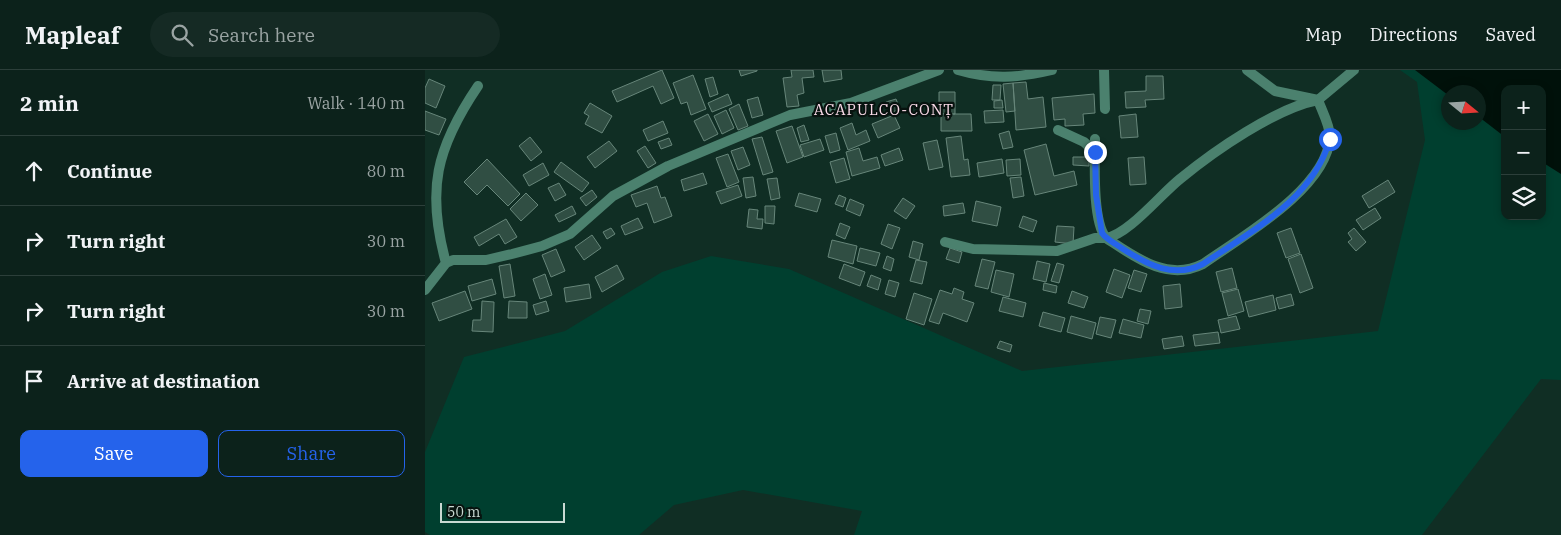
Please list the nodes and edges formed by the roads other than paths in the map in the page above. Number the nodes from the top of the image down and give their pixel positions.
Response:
1 (939, 70) edge
2 (958, 70) edge
3 (1052, 70) edge
4 (1104, 70) edge
5 (1247, 70) edge
6 (1354, 70) edge
7 (478, 86) dead end
8 (1318, 100) junction
9 (1105, 109) dead end
10 (1058, 130) dead end
11 (1095, 139) dead end
12 (1095, 152) junction
13 (1106, 238) junction
14 (945, 242) dead end
15 (446, 263) junction
16 (426, 287) edge

1 - 15 street
2 - 3 street
4 - 9 street
5 - 8 street
6 - 8 street
7 - 15 street
8 - 13 street
8 - 13 street
10 - 12 street
11 - 12 street
12 - 13 street
13 - 14 street
15 - 16 street

